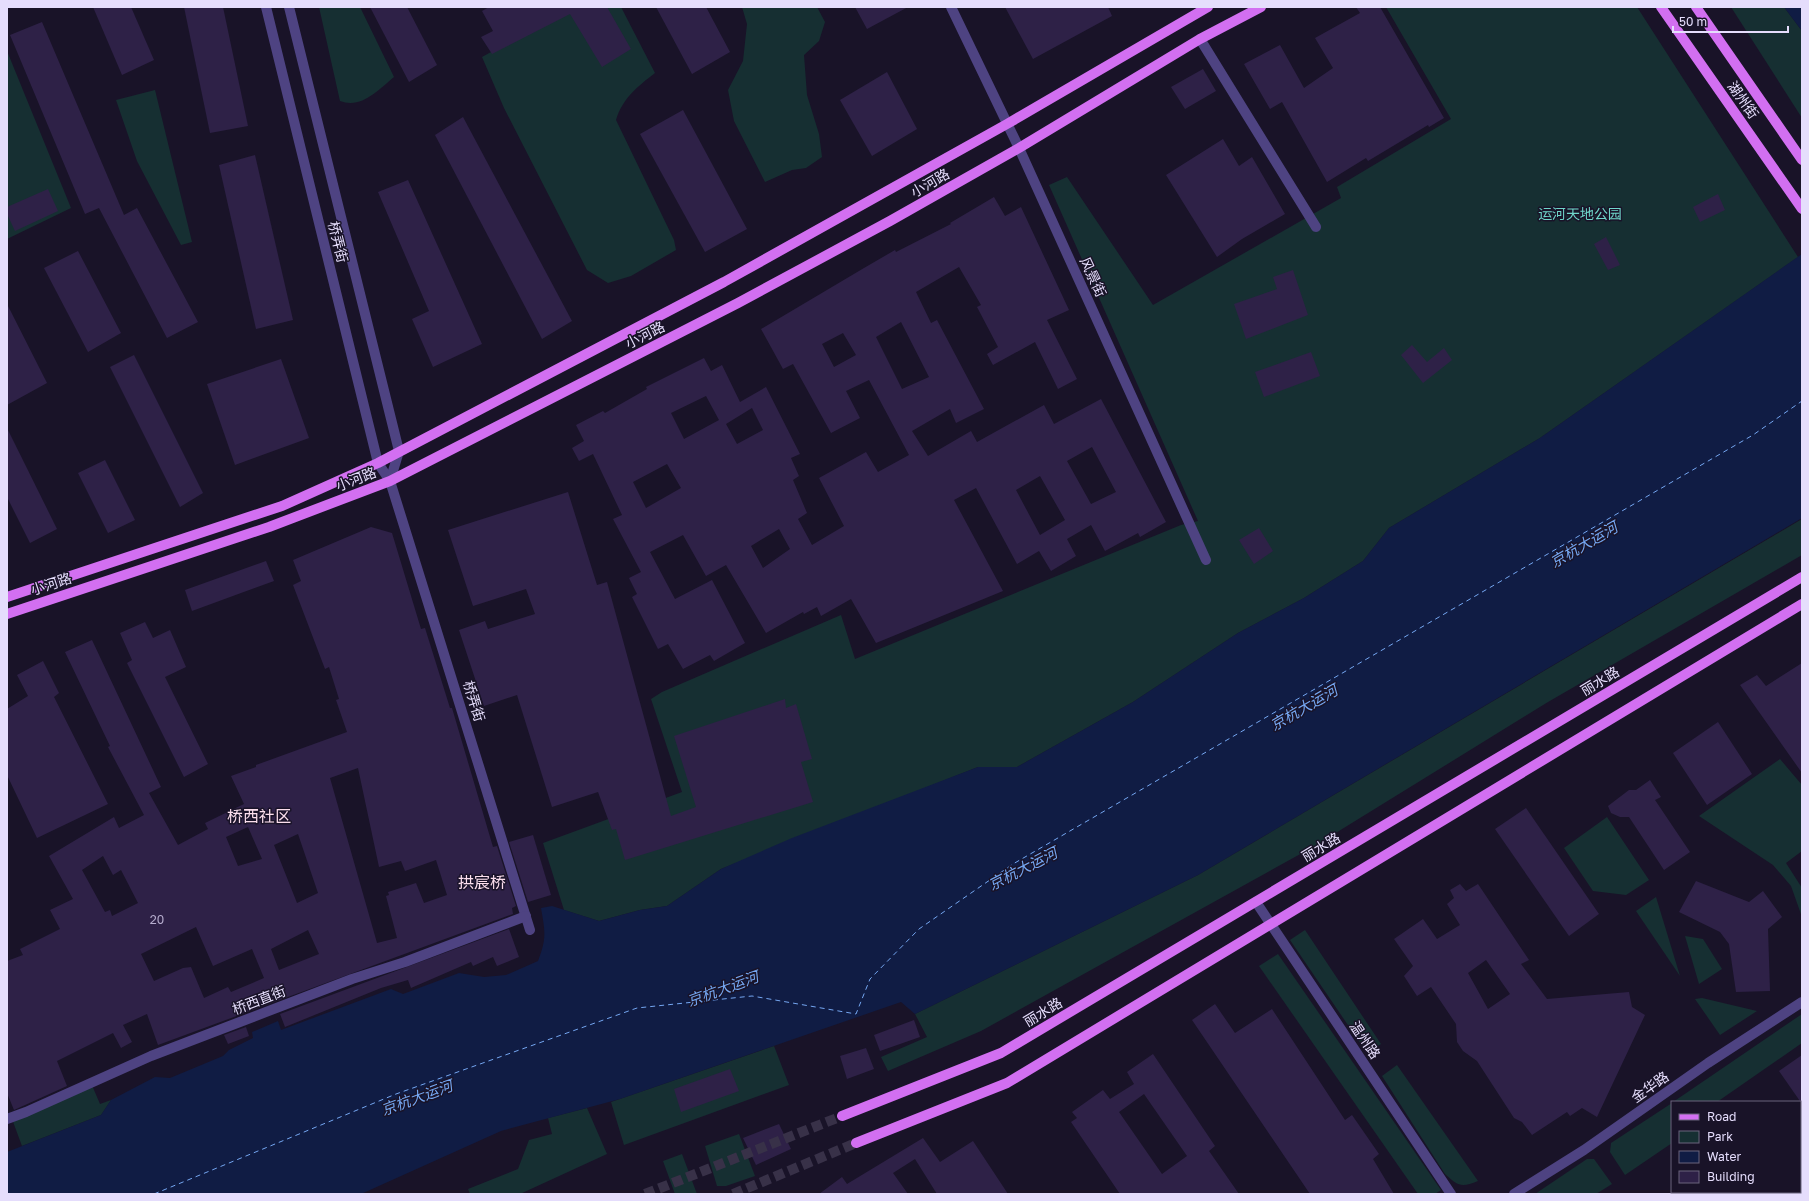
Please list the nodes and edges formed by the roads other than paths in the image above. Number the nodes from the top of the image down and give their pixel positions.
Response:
1 (266, 7) edge
2 (289, 7) edge
3 (951, 7) edge
4 (1208, 7) edge
5 (1261, 7) edge
6 (1661, 7) edge
7 (1696, 7) edge
8 (1200, 39) junction
9 (1007, 124) junction
10 (1018, 148) junction
11 (1802, 160) edge
12 (1802, 209) edge
13 (1316, 227) dead end
14 (399, 451) junction
15 (378, 463) junction
16 (390, 481) junction
17 (1206, 560) dead end
18 (1802, 576) edge
19 (7, 597) edge
20 (1802, 604) edge
21 (7, 614) edge
22 (1256, 902) junction
23 (526, 916) junction
24 (1272, 924) junction
25 (530, 930) dead end
26 (1802, 1002) edge
27 (842, 1116) tunnel mouth
28 (7, 1119) edge
29 (856, 1143) tunnel mouth
30 (1451, 1194) edge
31 (1514, 1194) edge

1 - 15 street, 桥弄街
2 - 14 street, 桥弄街
3 - 9 street, 风景街
4 - 9 main road, 小河路
5 - 8 main road, 小河路
6 - 12 main road, 湖州街
7 - 11 main road, 湖州街
8 - 10 main road, 小河路
8 - 13 street
9 - 10 street, 风景街
9 - 14 main road, 小河路
10 - 16 main road, 小河路
10 - 17 street, 风景街
14 - 15 main road, 小河路
14 - 16 street
15 - 16 street, 桥弄街
15 - 19 main road, 小河路
16 - 21 main road, 小河路
16 - 23 street, 桥弄街
18 - 22 main road, 丽水路
20 - 24 main road
22 - 24 street, 温州路
22 - 27 main road, 丽水路
23 - 25 street, 桥弄街
23 - 28 street, 桥西直街
24 - 29 main road
24 - 30 street, 温州路
26 - 31 street, 金华路

